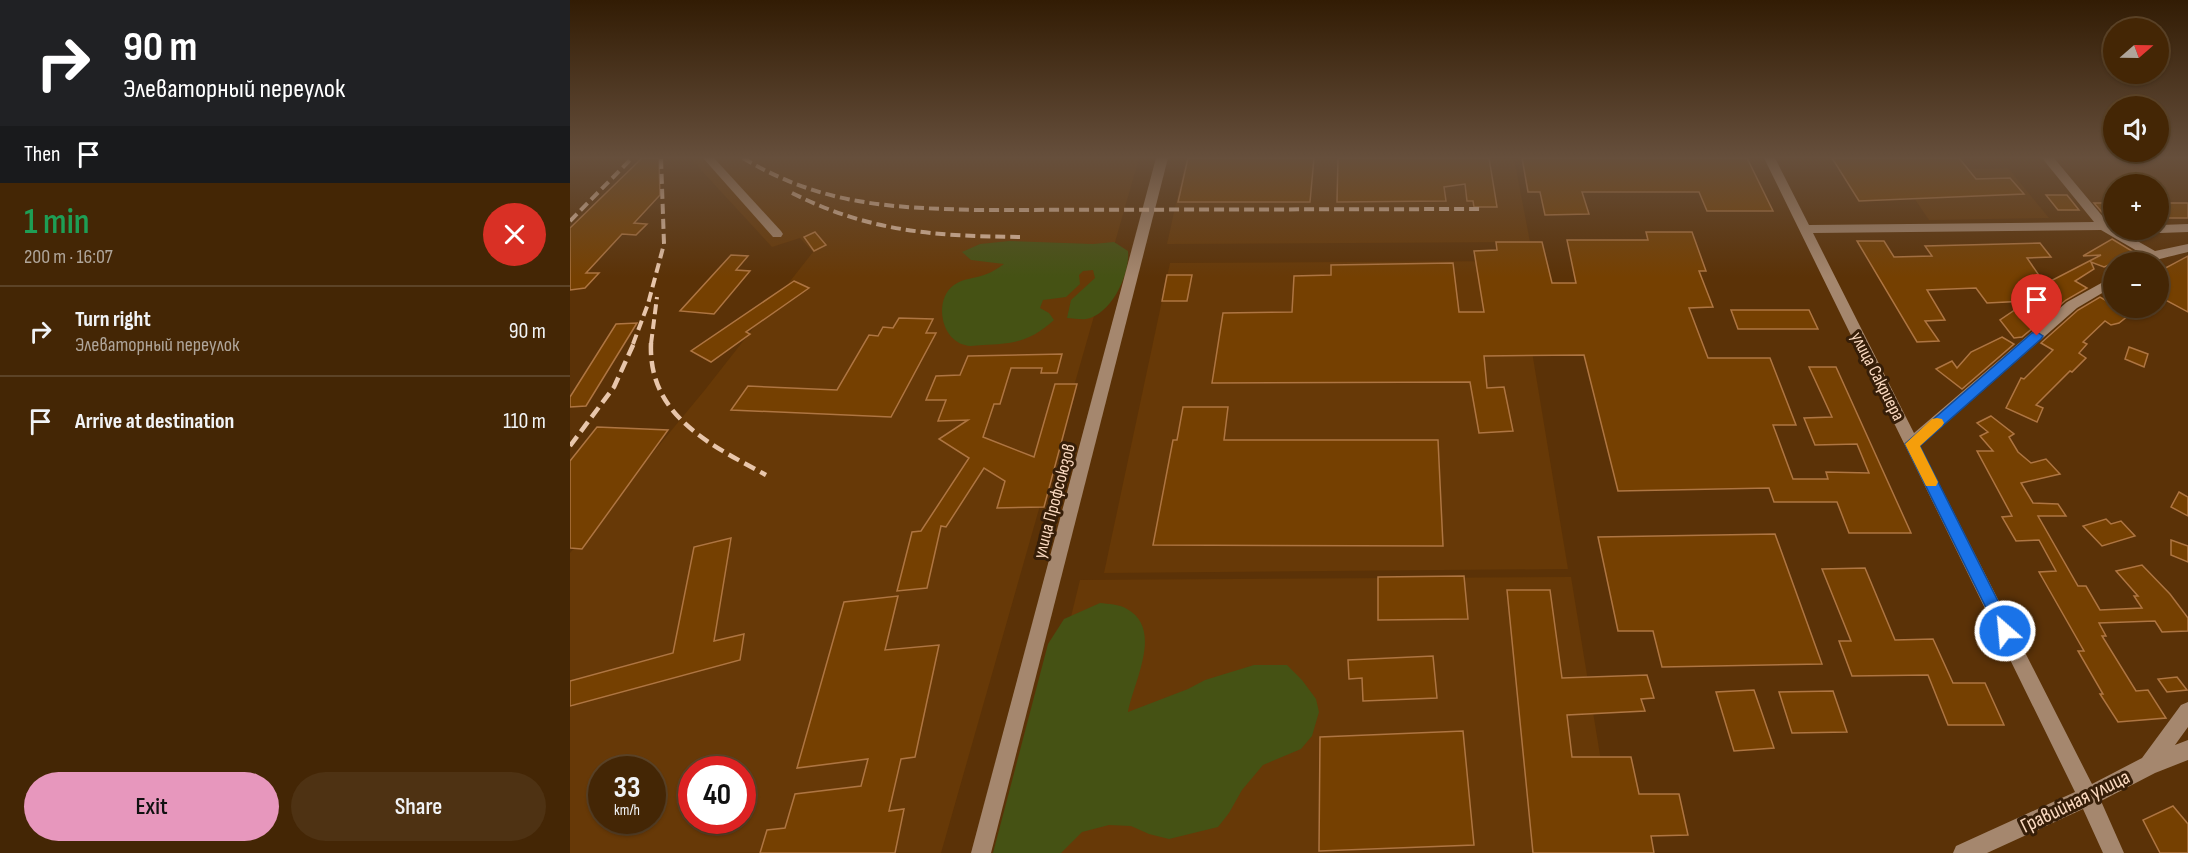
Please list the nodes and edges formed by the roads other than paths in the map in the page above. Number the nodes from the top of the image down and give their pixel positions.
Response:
1 (744, 198) edge
2 (1152, 198) edge
3 (1789, 198) edge
4 (2080, 198) edge
5 (2103, 226) joint
6 (2188, 228) edge
7 (1804, 229) junction
8 (2169, 229) edge
9 (777, 234) dead end
10 (2122, 240) edge
11 (2185, 248) edge
12 (2138, 252) edge
13 (2169, 253) edge
14 (2103, 287) edge
15 (1912, 444) junction
16 (2188, 711) edge
17 (2188, 750) edge
18 (2149, 765) junction
19 (2088, 797) junction
20 (981, 853) edge
21 (1963, 853) edge
22 (2114, 853) edge

1 - 9 street
2 - 20 street, улица Профсоюзов
3 - 7 street, улица Сакриера
4 - 5 street
5 - 7 street
6 - 8 street
7 - 15 street, улица Сакриера
10 - 12 street
11 - 13 street
14 - 15 street
15 - 19 street, улица Сакриера
16 - 18 street
17 - 18 street, Гравийная улица
18 - 19 street, Гравийная улица
19 - 21 street, Гравийная улица
19 - 22 street, улица Сакриера

